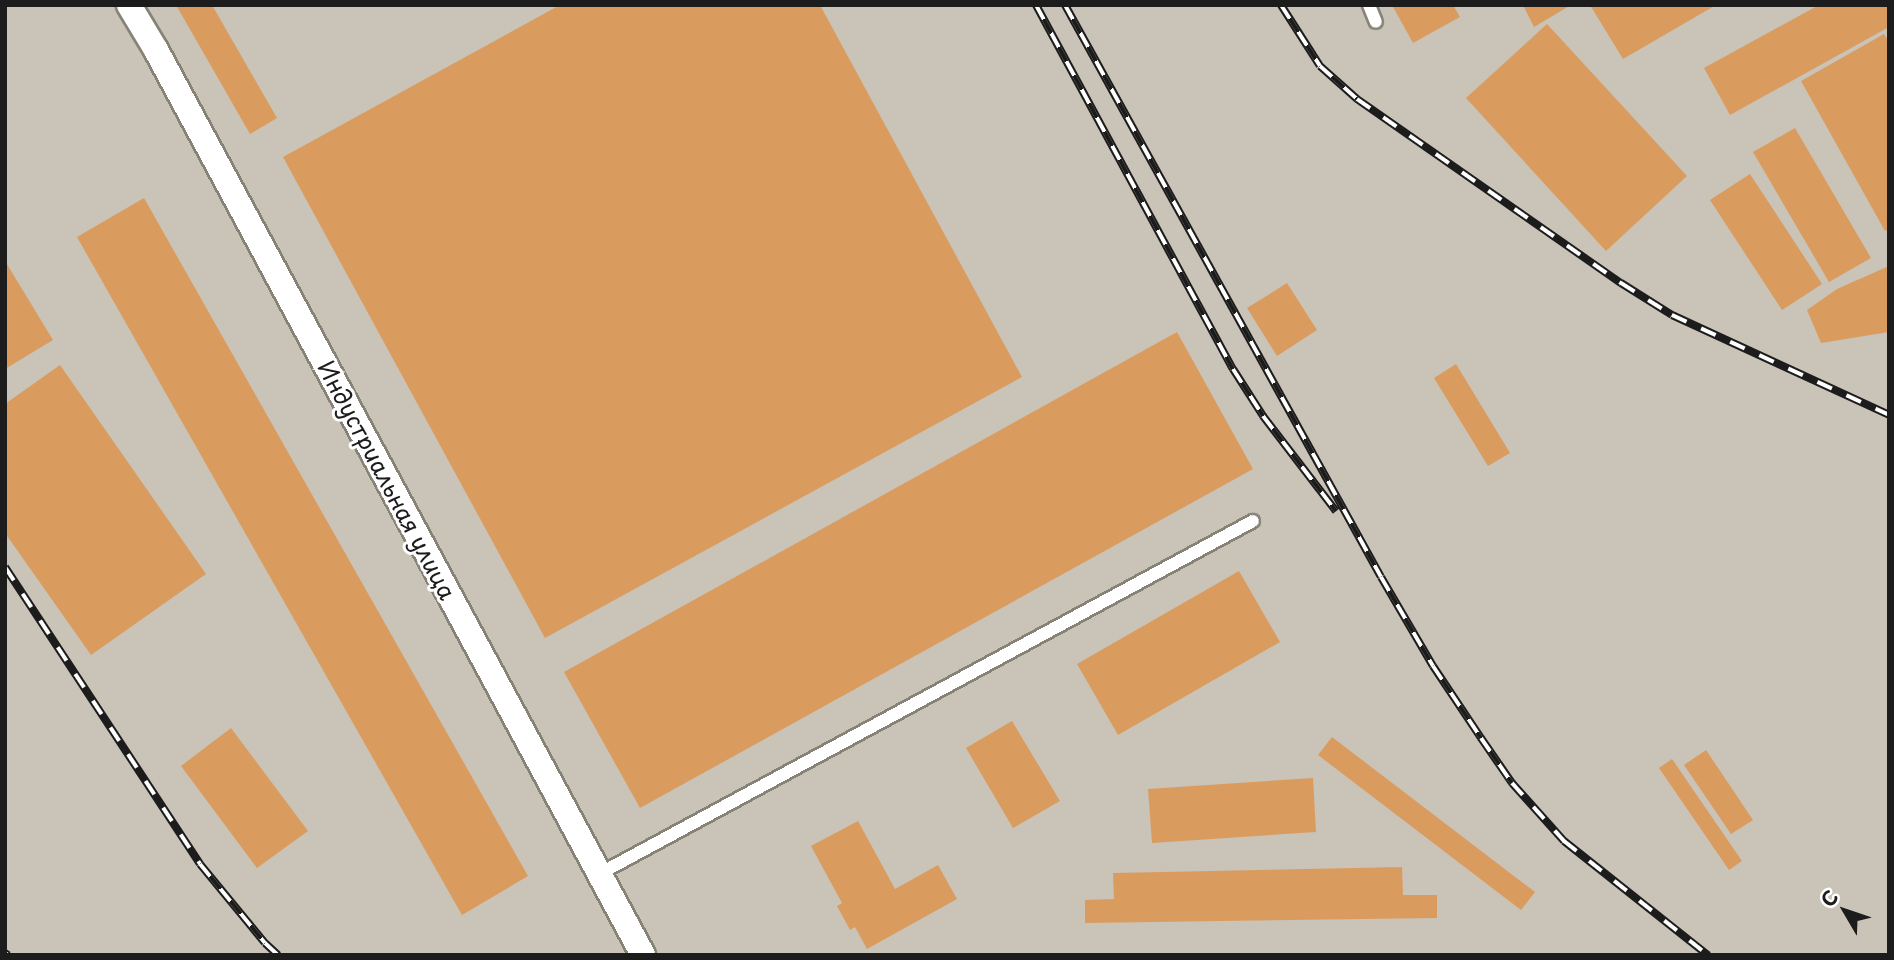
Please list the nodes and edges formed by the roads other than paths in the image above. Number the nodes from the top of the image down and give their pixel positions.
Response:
1 (129, 5) edge
2 (1369, 5) edge
3 (1376, 22) dead end
4 (1254, 521) dead end
5 (599, 874) junction
6 (643, 955) edge

1 - 5 street, Индустриальная улица
2 - 3 lane
4 - 5 lane
5 - 6 street, Индустриальная улица

